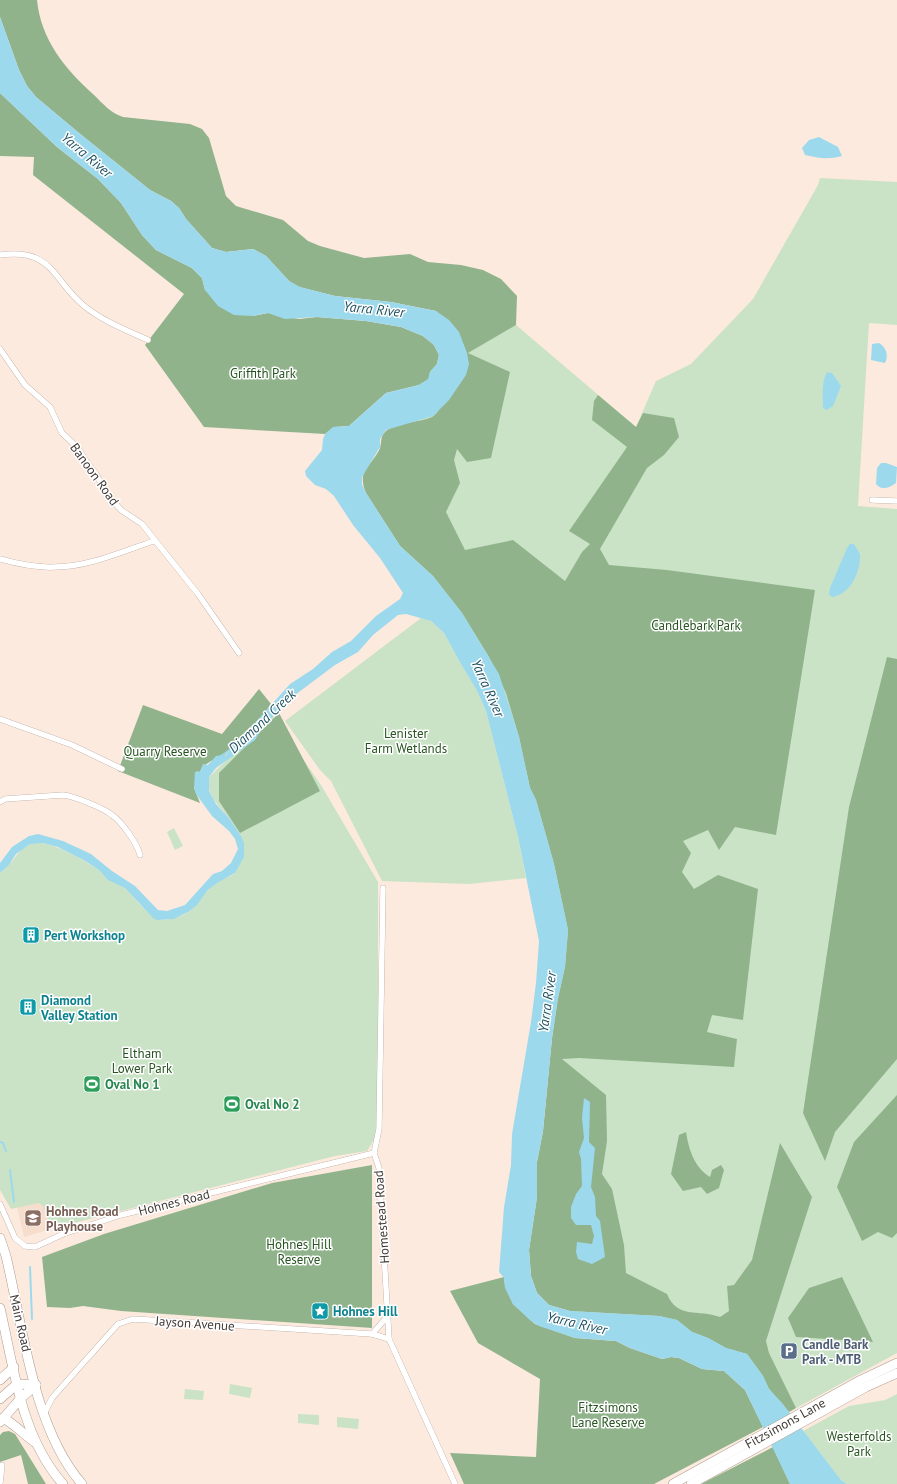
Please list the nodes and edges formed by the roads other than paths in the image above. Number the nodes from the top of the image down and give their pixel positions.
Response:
1 (0, 255) edge
2 (148, 340) dead end
3 (0, 349) edge
4 (872, 500) dead end
5 (897, 501) edge
6 (154, 541) junction
7 (0, 559) edge
8 (239, 653) dead end
9 (0, 719) edge
10 (122, 769) dead end
11 (2, 800) edge
12 (140, 855) dead end
13 (383, 888) dead end
14 (374, 1153) junction
15 (0, 1204) edge
16 (0, 1238) edge
17 (0, 1308) edge
18 (387, 1317) junction
19 (372, 1334) junction
20 (389, 1339) junction
21 (897, 1363) edge
22 (14, 1367) junction
23 (897, 1373) edge
24 (0, 1380) edge
25 (18, 1384) junction
26 (37, 1389) junction
27 (21, 1398) junction
28 (52, 1398) junction
29 (0, 1399) edge
30 (818, 1411) junction
31 (44, 1414) junction
32 (2, 1420) edge
33 (37, 1443) junction
34 (751, 1447) junction
35 (2, 1465) dead end
36 (0, 1483) edge
37 (63, 1484) edge
38 (82, 1484) edge
39 (455, 1484) edge
40 (673, 1484) edge
41 (691, 1484) edge

1 - 2 street
3 - 6 street, Banoon Road
4 - 5 street
6 - 7 street
6 - 8 street, Banoon Road
9 - 10 street
11 - 12 street
13 - 14 street, Homestead Road
14 - 15 street, Hohnes Road
14 - 18 street, Homestead Road
16 - 26 main road, Main Road
17 - 22 main road, Main Road
18 - 19 street
18 - 20 street, Homestead Road
19 - 20 street, Jayson Avenue
19 - 28 street, Jayson Avenue
20 - 39 street, Homestead Road
21 - 30 main road, Fitzsimons Lane
22 - 24 main road
22 - 25 main road, Main Road
23 - 30 main road, Fitzsimons Lane
25 - 26 main road
25 - 27 main road, Main Road
25 - 29 main road
26 - 27 main road
26 - 28 street
26 - 31 main road
27 - 32 main road
27 - 33 main road
28 - 31 street, Jayson Avenue
30 - 34 main road, Fitzsimons Lane
31 - 38 main road
32 - 33 main road
33 - 37 main road
34 - 40 main road, Fitzsimons Lane
34 - 41 main road, Fitzsimons Lane
35 - 36 street

